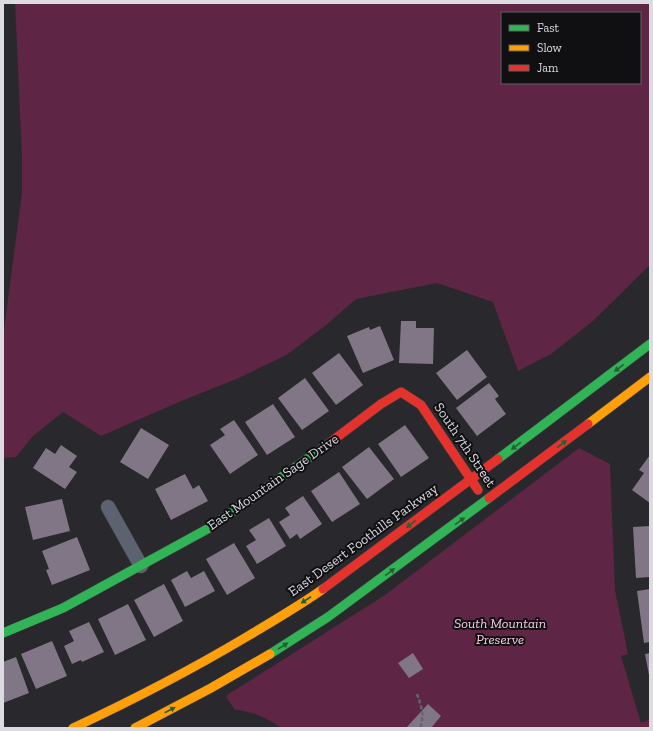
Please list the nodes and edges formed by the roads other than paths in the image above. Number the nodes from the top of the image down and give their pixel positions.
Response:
1 (650, 344) edge
2 (650, 377) edge
3 (401, 392) joint
4 (472, 479) junction
5 (486, 501) junction
6 (108, 507) dead end
7 (142, 566) junction
8 (3, 633) edge
9 (73, 728) edge
10 (135, 728) edge

1 -> 4 street, East Desert Foothills Parkway
5 -> 2 street
3 - 4 street, South 7th Street
3 - 7 street, East Mountain Sage Drive
4 - 5 street, South 7th Street
4 -> 9 street, East Desert Foothills Parkway
10 -> 5 street
6 - 7 street
7 - 8 street, East Mountain Sage Drive

